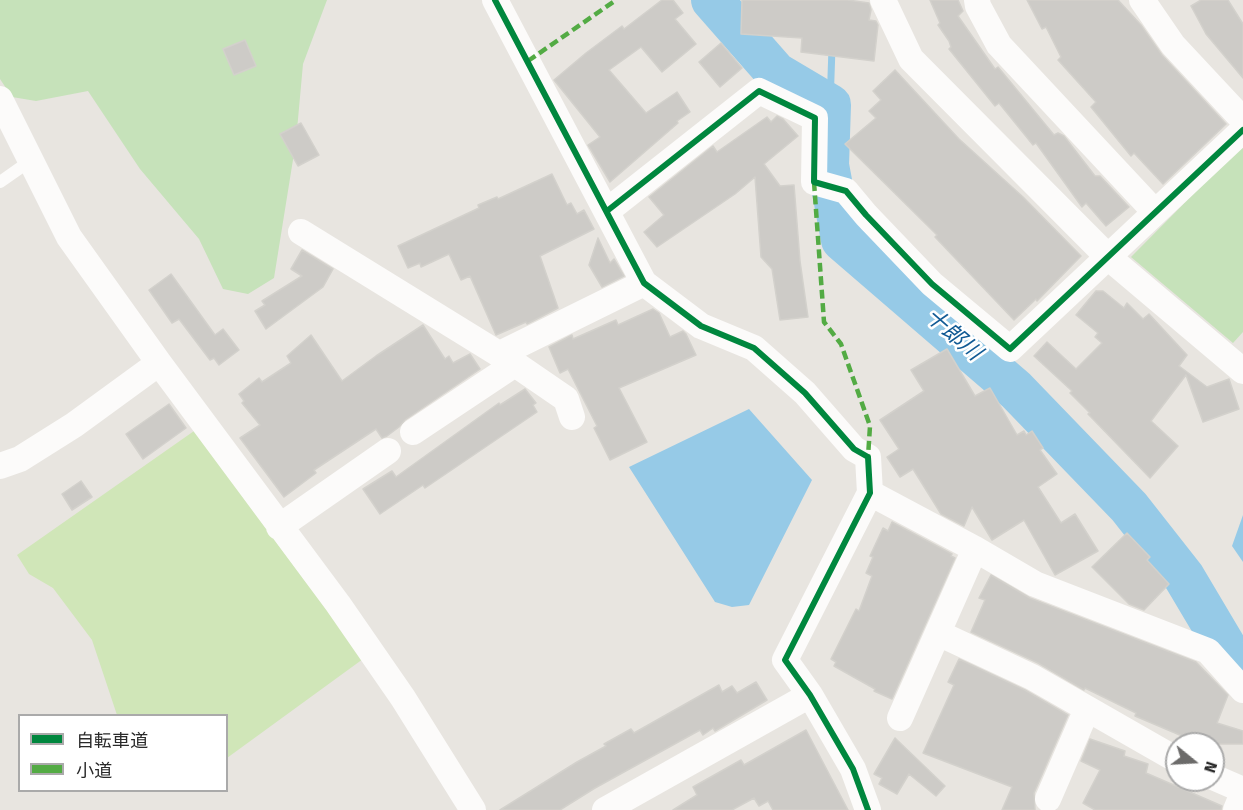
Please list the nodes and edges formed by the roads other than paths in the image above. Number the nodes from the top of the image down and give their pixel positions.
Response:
1 (495, 0) edge
2 (883, 0) edge
3 (976, 0) edge
4 (1142, 0) edge
5 (0, 99) edge
6 (1243, 120) edge
7 (1243, 130) edge
8 (30, 161) junction
9 (0, 182) edge
10 (607, 211) junction
11 (1155, 212) junction
12 (301, 232) dead end
13 (1108, 257) junction
14 (644, 283) junction
15 (508, 359) junction
16 (159, 363) junction
17 (1243, 371) edge
18 (572, 417) dead end
19 (413, 432) dead end
20 (388, 451) dead end
21 (0, 466) edge
22 (870, 493) junction
23 (279, 527) junction
24 (975, 549) junction
25 (938, 633) junction
26 (1243, 690) edge
27 (810, 695) junction
28 (1087, 709) junction
29 (900, 718) dead end
30 (1165, 753) edge
31 (1225, 783) edge
32 (1243, 791) edge
33 (1048, 799) dead end
34 (473, 810) edge
35 (605, 810) edge
36 (868, 810) edge
37 (1236, 810) edge

1 - 10 street
2 - 13 street
3 - 11 street
4 - 6 street
5 - 8 street
7 - 11 street
8 - 9 lane
8 - 16 street
10 - 13 street
10 - 14 street
11 - 13 street
12 - 15 street
13 - 17 street
14 - 15 street
14 - 22 street
15 - 18 street
15 - 19 street
16 - 21 street
16 - 23 street
20 - 23 street
22 - 24 street
22 - 27 street
23 - 34 street
24 - 25 street
24 - 26 street
25 - 28 street
25 - 29 street
27 - 35 street
27 - 36 street
28 - 30 street
28 - 33 street
31 - 32 street
32 - 37 street

